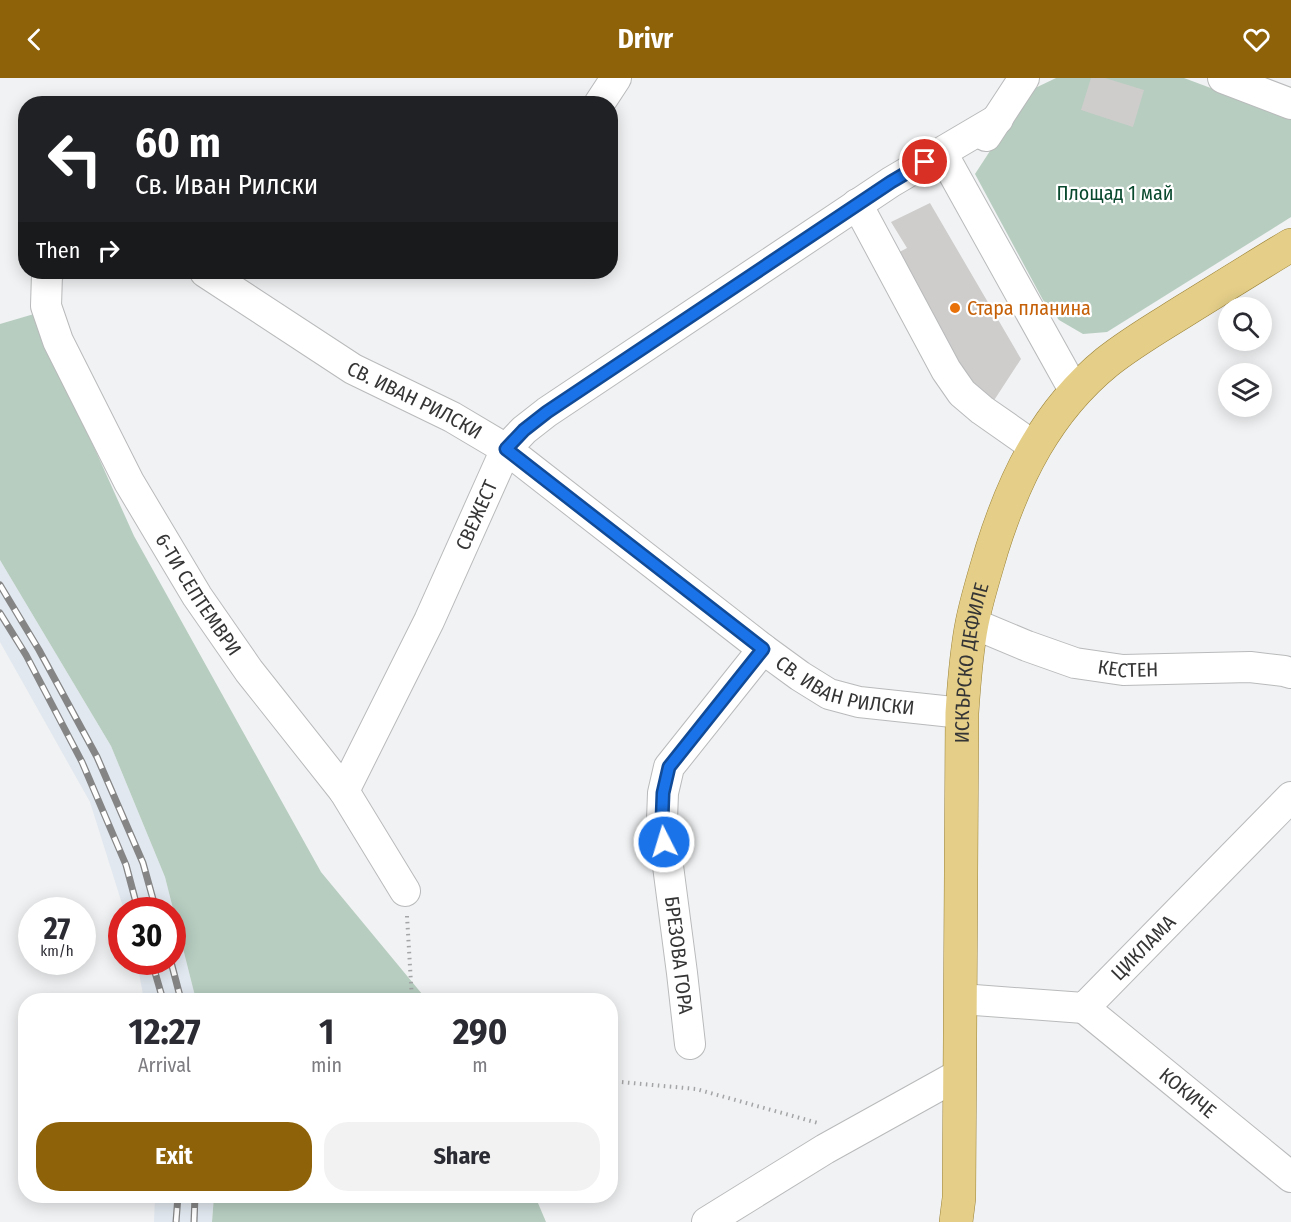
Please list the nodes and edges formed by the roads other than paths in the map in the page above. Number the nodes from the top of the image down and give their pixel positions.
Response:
1 (616, 78) edge
2 (1024, 78) edge
3 (1223, 78) edge
4 (604, 96) edge
5 (1291, 104) edge
6 (998, 119) junction
7 (942, 153) junction
8 (957, 179) junction
9 (857, 204) junction
10 (1291, 245) edge
11 (47, 279) edge
12 (215, 279) edge
13 (1075, 392) junction
14 (1035, 447) junction
15 (506, 449) junction
16 (972, 623) junction
17 (763, 649) junction
18 (1291, 673) edge
19 (962, 713) junction
20 (344, 791) junction
21 (1291, 797) edge
22 (405, 891) road end
23 (961, 999) junction
24 (1084, 1008) junction
25 (690, 1044) dead end
26 (960, 1074) junction
27 (1291, 1177) edge
28 (707, 1222) edge
29 (956, 1222) edge

1 - 4 street
2 - 6 street
3 - 5 street
6 - 7 street, СВЕЖЕСТ
6 - 8 street
7 - 8 street
7 - 9 street, СВЕЖЕСТ
8 - 13 street
9 - 14 street
9 - 15 street, СВЕЖЕСТ
10 - 13 main road, ИСКЪРСКО ДЕФИЛЕ
11 - 20 street, 6-ТИ СЕПТЕМВРИ
12 - 15 street, СВ. ИВАН РИЛСКИ
13 - 14 main road, ИСКЪРСКО ДЕФИЛЕ
14 - 16 main road, ИСКЪРСКО ДЕФИЛЕ
15 - 17 street, СВ. ИВАН РИЛСКИ
15 - 20 street, СВЕЖЕСТ
16 - 18 street, КЕСТЕН
16 - 19 main road, ИСКЪРСКО ДЕФИЛЕ
17 - 19 street, СВ. ИВАН РИЛСКИ
17 - 25 street, БРЕЗОВА ГОРА
19 - 23 main road, ИСКЪРСКО ДЕФИЛЕ
20 - 22 street, 6-ТИ СЕПТЕМВРИ
21 - 24 street, ЦИКЛАМА
23 - 24 street
23 - 26 main road, ИСКЪРСКО ДЕФИЛЕ
24 - 27 street, КОКИЧЕ
26 - 28 street
26 - 29 main road, ИСКЪРСКО ДЕФИЛЕ

